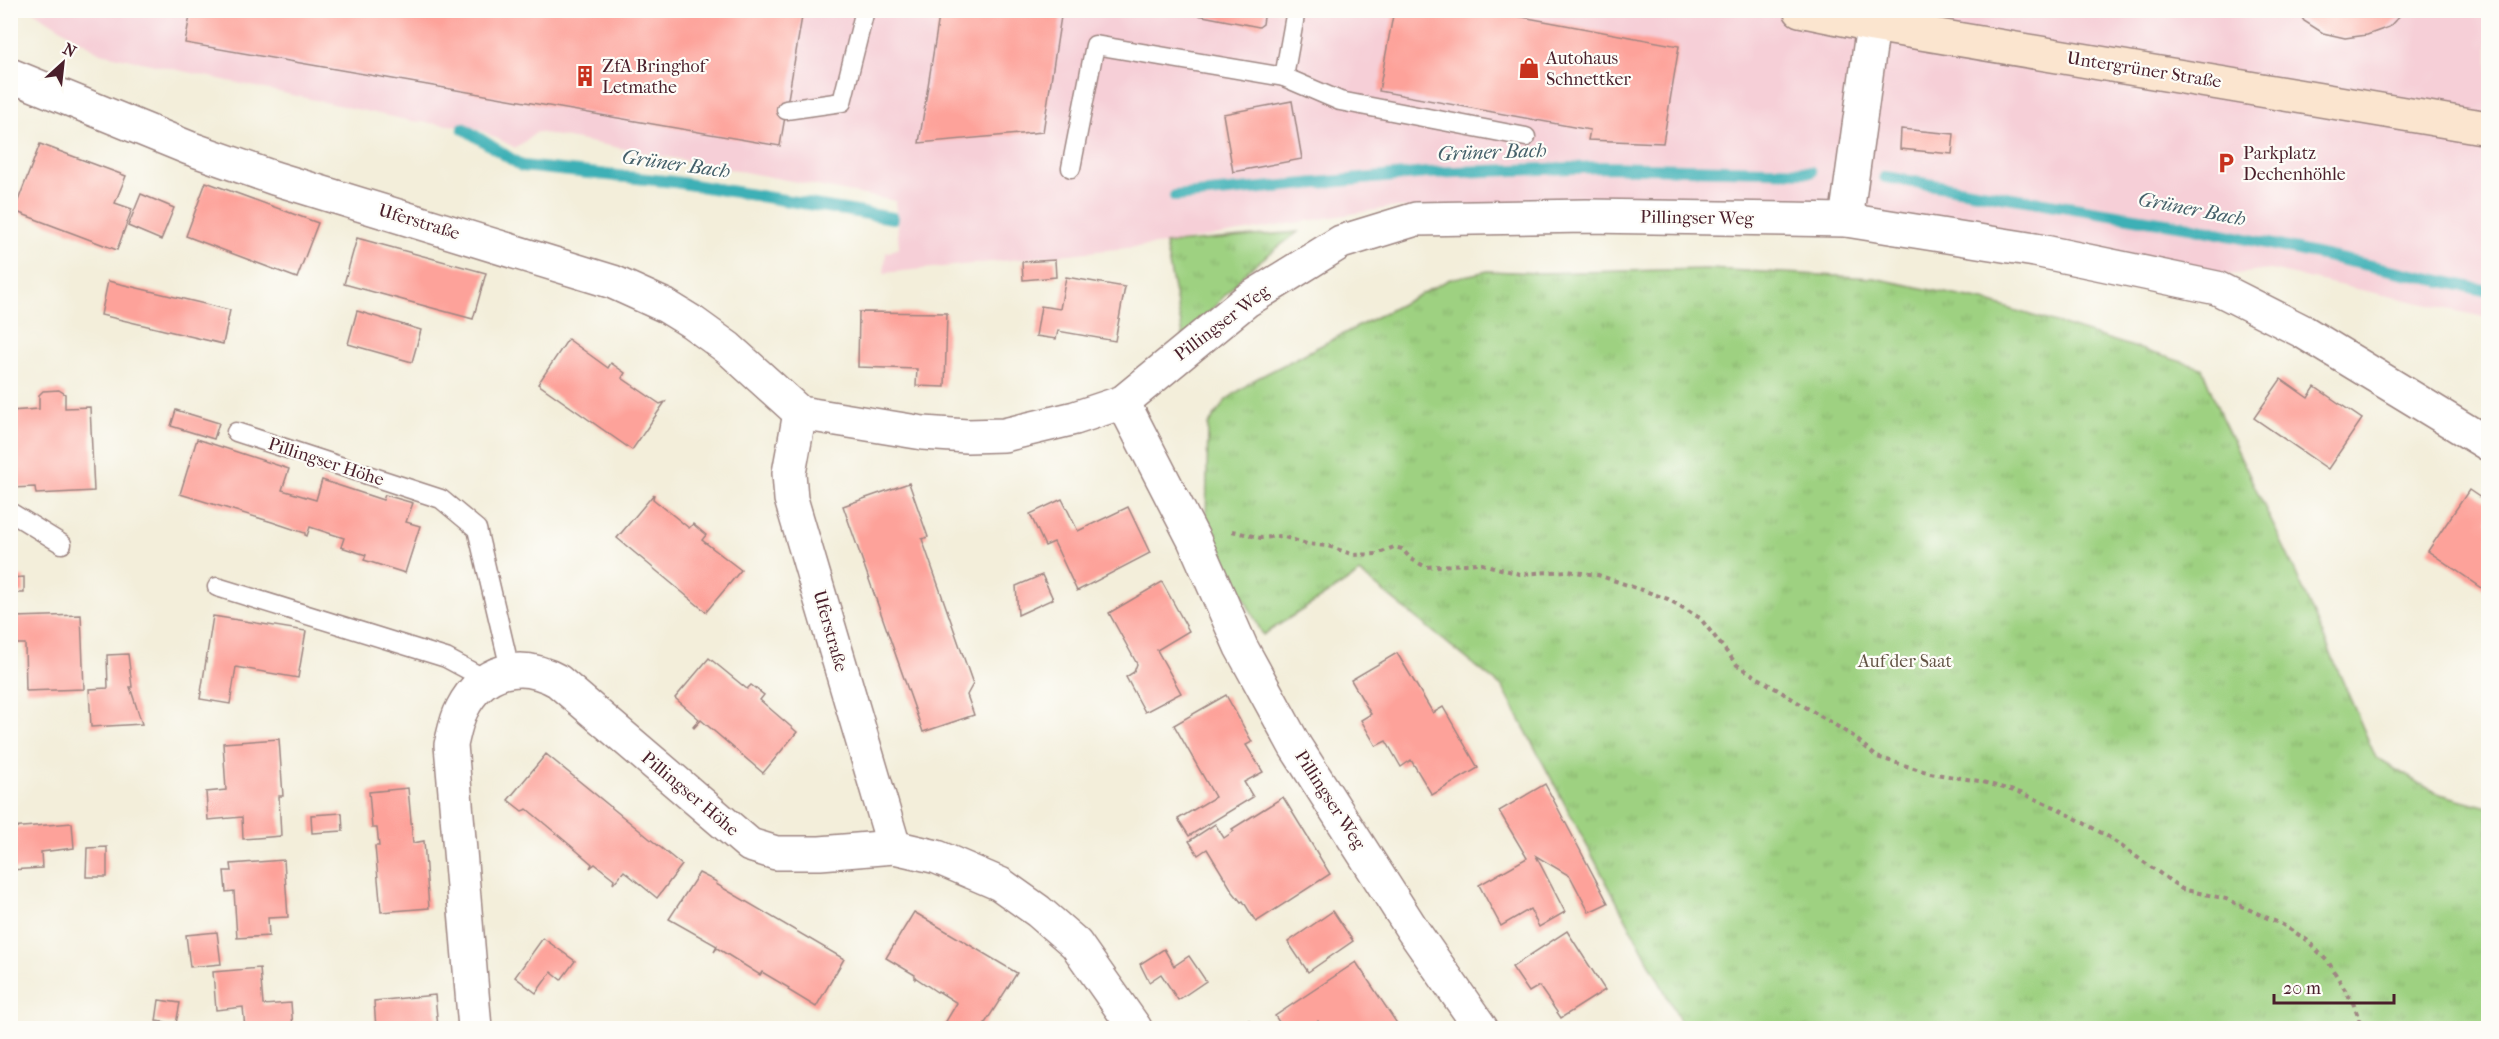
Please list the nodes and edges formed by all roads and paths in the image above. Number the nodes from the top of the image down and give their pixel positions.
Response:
1 (865, 10) edge
2 (1296, 10) edge
3 (1800, 10) edge
4 (1873, 25) junction
5 (10, 75) edge
6 (1284, 77) junction
7 (786, 110) dead end
8 (2488, 128) edge
9 (1526, 137) dead end
10 (1071, 168) dead end
11 (1846, 220) junction
12 (1123, 402) junction
13 (800, 413) junction
14 (236, 432) dead end
15 (2488, 444) edge
16 (10, 512) edge
17 (1194, 540) junction
18 (62, 544) dead end
19 (217, 587) dead end
20 (499, 674) junction
21 (894, 847) junction
22 (475, 1029) edge
23 (1135, 1029) edge
24 (1481, 1029) edge
25 (2362, 1029) edge

1 - 7 lane
2 - 6 lane
3 - 4 main road, Untergrüner Straße
4 - 8 main road, Untergrüner Straße
4 - 11 street
5 - 13 street, Uferstraße
6 - 9 lane
6 - 10 lane
11 - 12 street, Pillingser Weg
11 - 15 street
12 - 13 street
12 - 17 street, Pillingser Weg
13 - 21 street, Uferstraße
14 - 20 lane, Pillingser Höhe
16 - 18 lane
17 - 24 street, Pillingser Weg
17 - 25 path
19 - 20 lane
20 - 21 street, Pillingser Höhe
20 - 22 street
21 - 23 street, Pillingser Höhe

